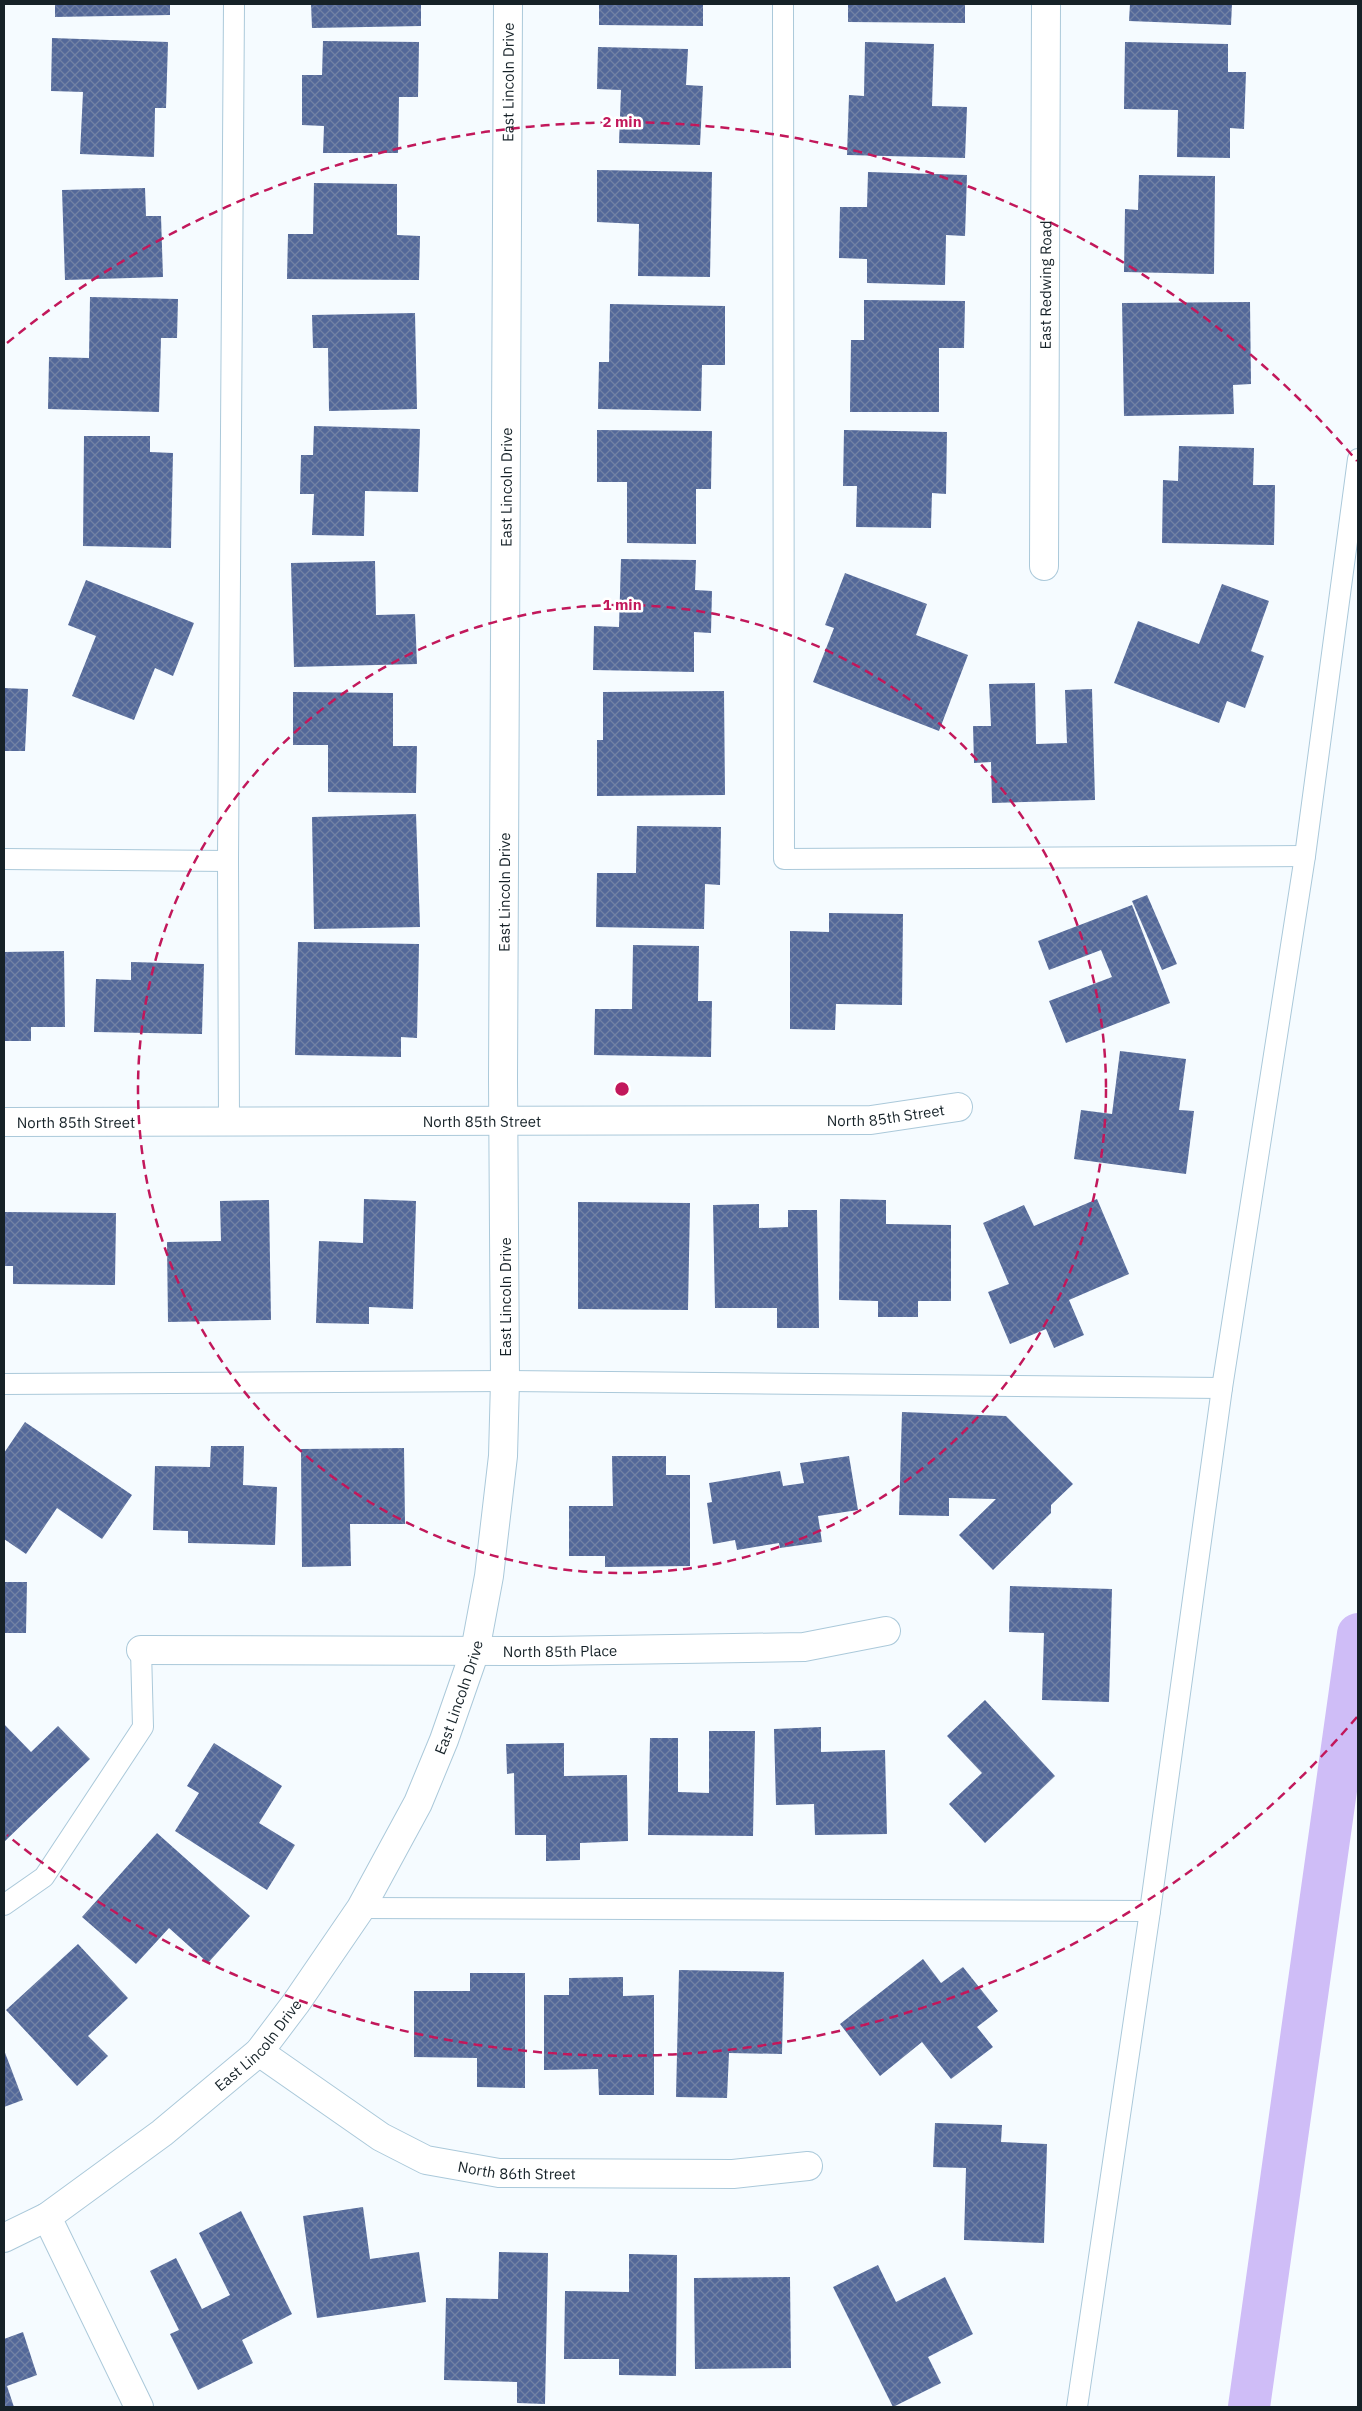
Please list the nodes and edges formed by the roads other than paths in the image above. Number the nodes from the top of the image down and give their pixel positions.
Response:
1 (234, 4) edge
2 (508, 4) edge
3 (783, 4) edge
4 (1046, 4) edge
5 (1358, 460) edge
6 (1044, 566) dead end
7 (1305, 856) junction
8 (4, 859) edge
9 (228, 861) junction
10 (958, 1108) dead end
11 (503, 1120) junction
12 (4, 1122) edge
13 (229, 1123) junction
14 (505, 1381) junction
15 (4, 1384) edge
16 (1222, 1388) junction
17 (886, 1631) dead end
18 (141, 1650) joint
19 (474, 1651) junction
20 (4, 1905) edge
21 (360, 1908) junction
22 (1150, 1911) junction
23 (259, 2052) junction
24 (808, 2166) dead end
25 (47, 2217) junction
26 (4, 2238) edge
27 (139, 2407) edge
28 (1078, 2407) edge

1 - 9 lane
2 - 11 street, East Lincoln Drive
3 - 7 lane
4 - 6 street, East Redwing Road
5 - 7 lane
7 - 16 lane
8 - 9 lane
9 - 13 lane
10 - 11 street, North 85th Street
11 - 13 street, North 85th Street
11 - 14 street, East Lincoln Drive
12 - 13 street, North 85th Street
14 - 15 lane
14 - 16 lane
14 - 19 street, East Lincoln Drive
16 - 22 lane
17 - 19 street, North 85th Place
18 - 19 street, North 85th Place
18 - 20 lane
19 - 21 street, East Lincoln Drive
21 - 22 lane
21 - 23 street, East Lincoln Drive
22 - 28 lane
23 - 24 street, North 86th Street
23 - 25 street, East Lincoln Drive
25 - 26 street
25 - 27 street

